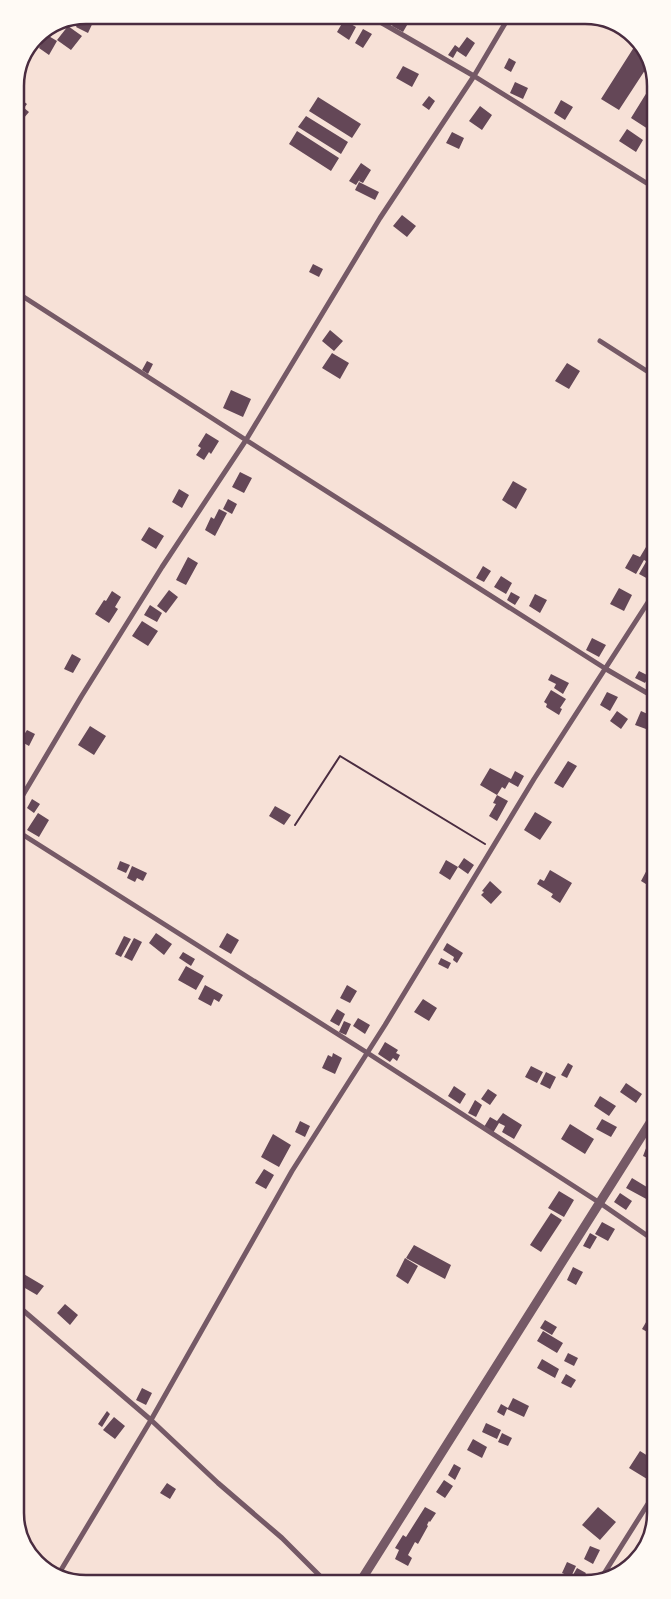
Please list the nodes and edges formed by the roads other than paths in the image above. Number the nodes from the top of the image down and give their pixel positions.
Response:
1 (384, 24) edge
2 (505, 24) edge
3 (474, 76) junction
4 (647, 183) edge
5 (24, 297) edge
6 (600, 341) dead end
7 (647, 371) edge
8 (246, 440) junction
9 (647, 604) edge
10 (606, 669) junction
11 (647, 693) edge
12 (24, 793) edge
13 (24, 835) edge
14 (366, 1052) junction
15 (647, 1128) edge
16 (600, 1203) junction
17 (647, 1236) edge
18 (24, 1311) edge
19 (151, 1420) junction
20 (647, 1505) edge
21 (61, 1570) edge
22 (605, 1572) edge
23 (319, 1575) edge
24 (364, 1575) edge

1 - 3 street
2 - 3 street
3 - 4 street
3 - 8 street
5 - 8 street
6 - 7 street
8 - 10 street
8 - 12 street
9 - 10 street
10 - 11 street
10 - 14 street
13 - 14 street
14 - 16 street
14 - 19 street
15 - 16 street
16 - 17 street
16 - 24 street
18 - 19 street
19 - 21 street
19 - 23 street
20 - 22 street

